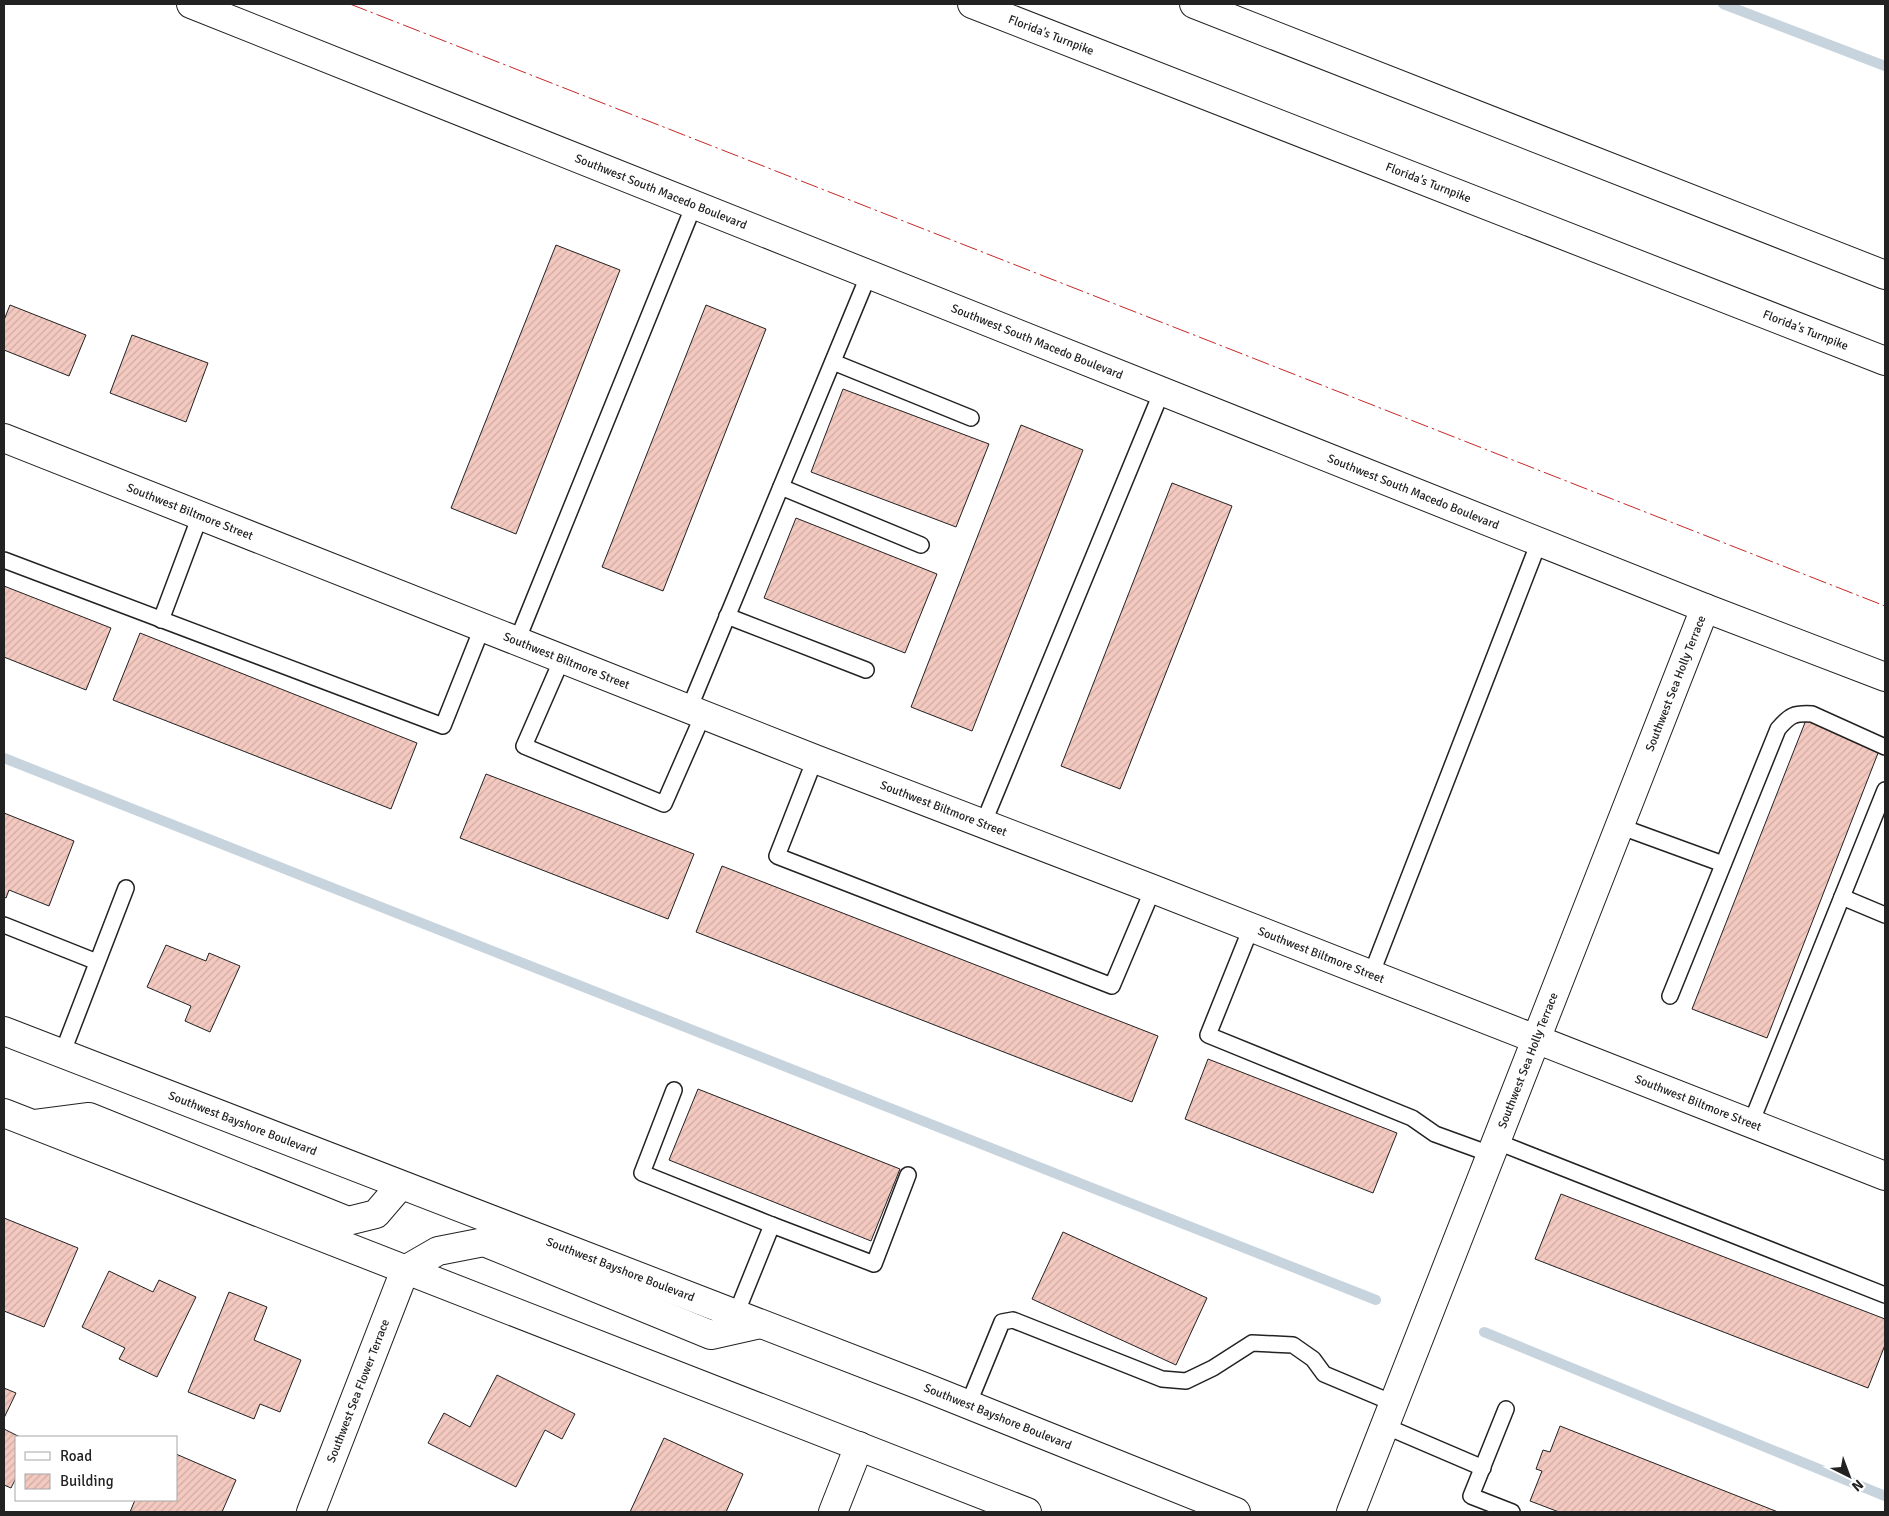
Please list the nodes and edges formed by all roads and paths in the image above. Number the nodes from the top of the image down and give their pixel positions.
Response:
1 (191, 4) edge
2 (972, 4) edge
3 (1194, 4) edge
4 (694, 205) junction
5 (869, 274) junction
6 (1885, 275) edge
7 (1885, 361) edge
8 (833, 362) junction
9 (1162, 391) junction
10 (971, 418) dead end
11 (4, 438) edge
12 (781, 487) junction
13 (200, 516) junction
14 (1539, 542) junction
15 (921, 545) dead end
16 (4, 560) edge
17 (1705, 608) junction
18 (728, 616) junction
19 (161, 620) junction
20 (482, 628) junction
21 (517, 641) junction
22 (562, 659) junction
23 (866, 670) dead end
24 (1885, 677) edge
25 (696, 712) junction
26 (1885, 747) edge
27 (815, 759) junction
28 (1885, 790) edge
29 (983, 824) junction
30 (1619, 826) junction
31 (1723, 864) junction
32 (126, 888) dead end
33 (1153, 889) junction
34 (1842, 897) junction
35 (1885, 915) edge
36 (4, 925) edge
37 (1251, 928) junction
38 (97, 962) junction
39 (1371, 975) junction
40 (1670, 996) dead end
41 (4, 1031) edge
42 (1535, 1039) junction
43 (62, 1054) junction
44 (674, 1090) dead end
45 (4, 1113) edge
46 (1751, 1123) junction
47 (31, 1124) junction
48 (1493, 1148) junction
49 (908, 1176) dead end
50 (1885, 1176) edge
51 (400, 1186) junction
52 (772, 1225) junction
53 (406, 1270) junction
54 (1885, 1295) edge
55 (748, 1319) junction
56 (968, 1405) junction
57 (1506, 1409) dead end
58 (1389, 1414) junction
59 (859, 1446) junction
60 (1482, 1468) junction
61 (311, 1512) edge
62 (833, 1512) edge
63 (1027, 1512) edge
64 (1236, 1512) edge
65 (1351, 1512) edge
66 (1512, 1512) edge

1 - 4 main road, Southwest South Macedo Boulevard
2 - 7 main road, Florida's Turnpike
3 - 6 main road
4 - 5 main road, Southwest South Macedo Boulevard
4 - 21 lane
5 - 8 lane
5 - 9 main road, Southwest South Macedo Boulevard
8 - 10 lane
8 - 12 lane
9 - 14 main road, Southwest South Macedo Boulevard
9 - 29 lane
11 - 13 main road, Southwest Biltmore Street
12 - 15 lane
12 - 18 lane
13 - 19 lane
13 - 20 main road, Southwest Biltmore Street
14 - 17 main road, Southwest South Macedo Boulevard
14 - 39 lane
16 - 19 lane
17 - 24 main road, Southwest South Macedo Boulevard
17 - 30 main road, Southwest Sea Holly Terrace
18 - 23 lane
18 - 25 lane
19 - 20 lane
20 - 21 main road, Southwest Biltmore Street
21 - 22 main road, Southwest Biltmore Street
22 - 25 main road, Southwest Biltmore Street
22 - 25 lane
25 - 27 main road, Southwest Biltmore Street
26 - 31 lane
27 - 29 main road, Southwest Biltmore Street
27 - 33 lane
28 - 34 lane
29 - 33 main road, Southwest Biltmore Street
30 - 31 lane
30 - 42 main road, Southwest Sea Holly Terrace
31 - 40 lane
32 - 38 lane
33 - 37 main road, Southwest Biltmore Street
34 - 35 lane
34 - 46 lane
36 - 38 lane
37 - 39 main road, Southwest Biltmore Street
37 - 48 lane
38 - 43 lane
39 - 42 main road, Southwest Biltmore Street
41 - 43 main road, Southwest Bayshore Boulevard
42 - 46 main road, Southwest Biltmore Street
42 - 48 main road, Southwest Sea Holly Terrace
43 - 51 main road, Southwest Bayshore Boulevard
44 - 52 lane
45 - 47 main road
46 - 50 main road, Southwest Biltmore Street
47 - 51 main road
47 - 53 main road
48 - 54 lane
48 - 58 main road, Southwest Sea Holly Terrace
49 - 52 lane
51 - 55 main road, Southwest Bayshore Boulevard
52 - 55 lane
53 - 55 main road
53 - 59 main road
53 - 61 main road, Southwest Sea Flower Terrace
55 - 56 main road, Southwest Bayshore Boulevard
56 - 58 lane
56 - 64 main road, Southwest Bayshore Boulevard
57 - 60 lane
58 - 60 lane
58 - 65 main road, Southwest Sea Holly Terrace
59 - 62 main road
59 - 63 main road
60 - 66 lane

